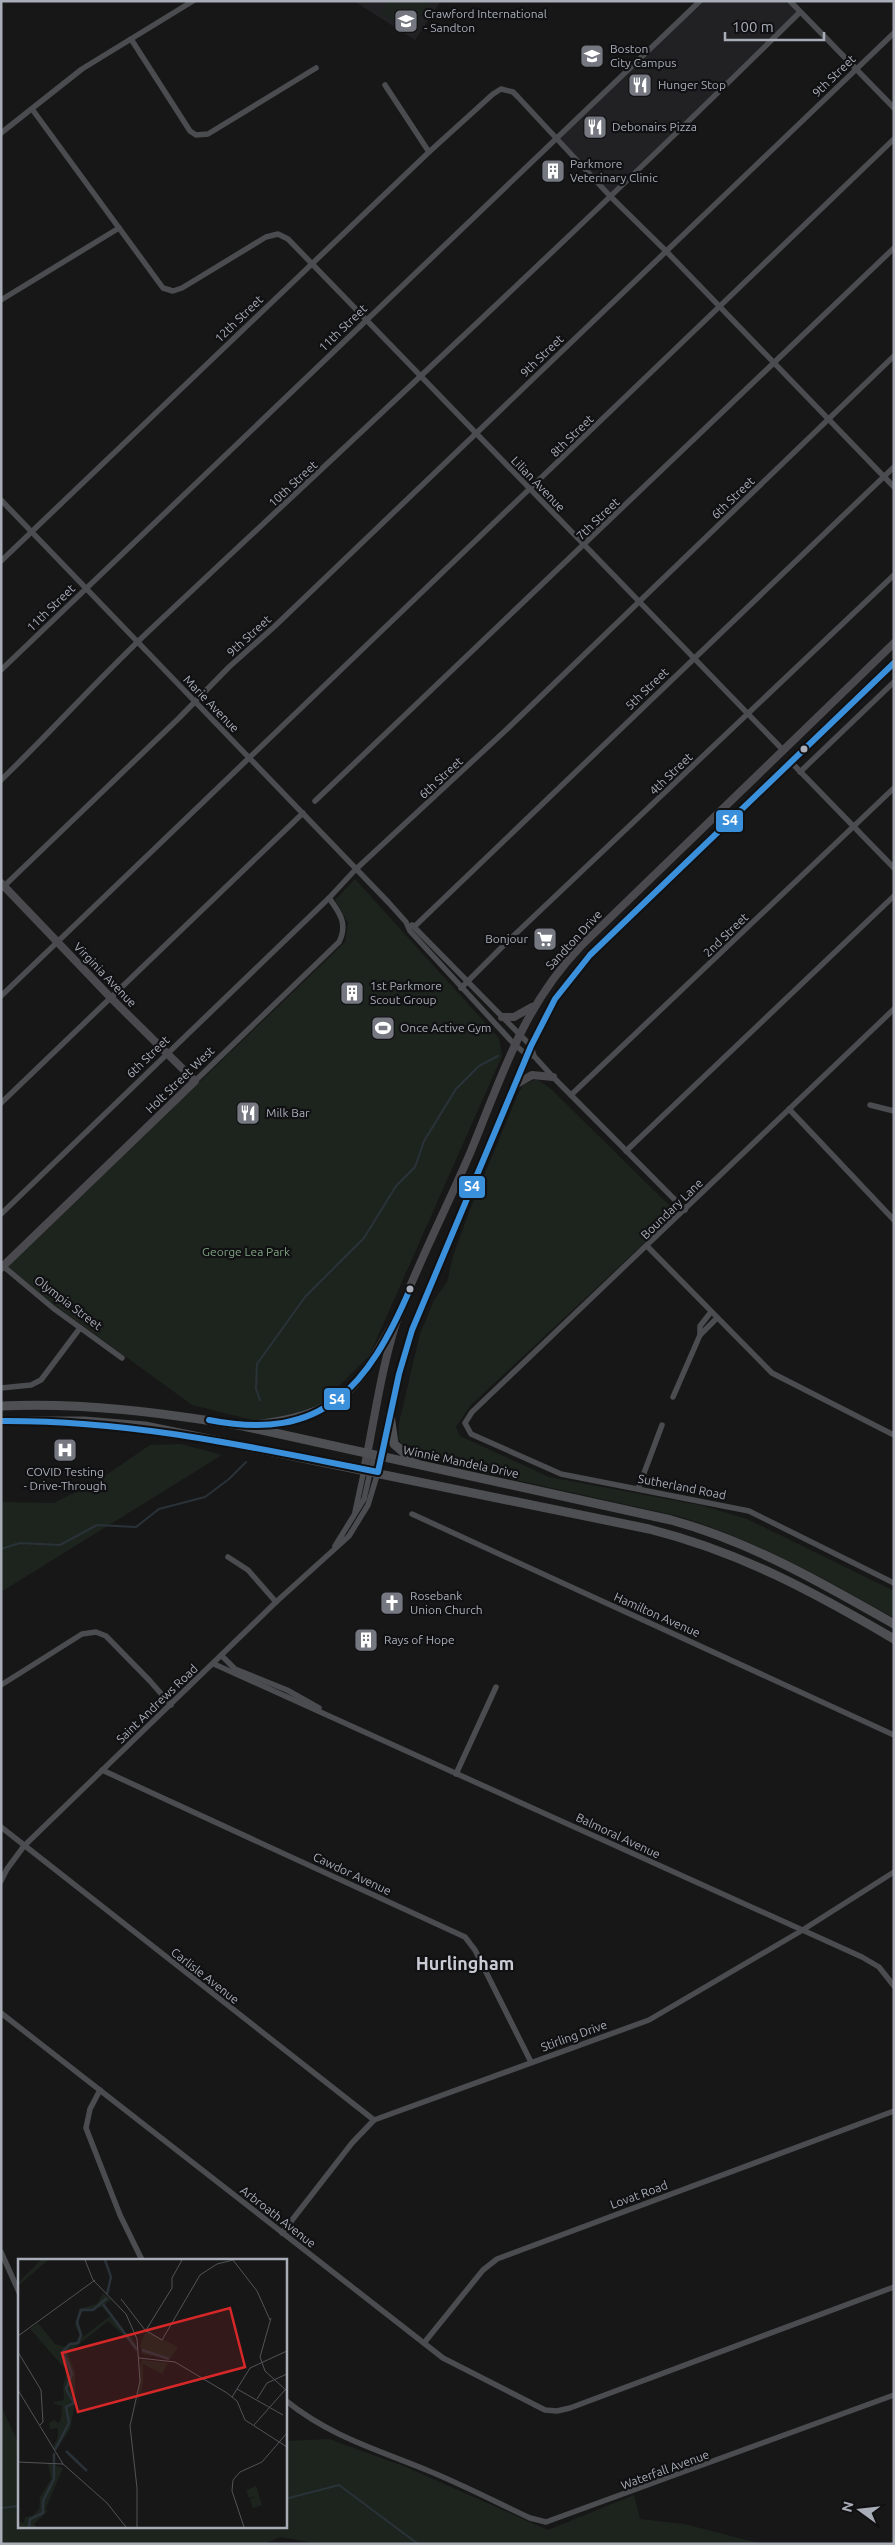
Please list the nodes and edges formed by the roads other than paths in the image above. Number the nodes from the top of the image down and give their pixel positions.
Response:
1 (194, 1) edge
2 (700, 1) edge
3 (790, 1) edge
4 (800, 12) junction
5 (894, 33) edge
6 (131, 39) junction
7 (316, 68) dead end
8 (857, 68) junction
9 (385, 85) dead end
10 (894, 108) edge
11 (32, 109) junction
12 (1, 133) edge
13 (556, 139) junction
14 (894, 139) edge
15 (429, 152) junction
16 (610, 196) junction
17 (119, 228) junction
18 (894, 248) edge
19 (666, 251) junction
20 (312, 262) junction
21 (1, 300) edge
22 (719, 307) junction
23 (366, 320) junction
24 (894, 356) edge
25 (774, 363) junction
26 (421, 377) junction
27 (828, 419) junction
28 (476, 433) junction
29 (894, 467) edge
30 (883, 476) junction
31 (894, 488) edge
32 (529, 490) junction
33 (1, 500) edge
34 (32, 532) junction
35 (585, 546) junction
36 (1, 561) edge
37 (894, 574) edge
38 (86, 588) junction
39 (638, 603) junction
40 (138, 642) junction
41 (894, 643) edge
42 (692, 659) junction
43 (894, 663) edge
44 (1, 670) edge
45 (894, 682) edge
46 (194, 702) junction
47 (747, 715) junction
48 (783, 750) junction
49 (249, 758) junction
50 (791, 762) junction
51 (800, 772) junction
52 (1, 780) edge
53 (894, 788) edge
54 (315, 801) dead end
55 (303, 813) junction
56 (853, 827) junction
57 (894, 868) edge
58 (355, 870) junction
59 (2, 886) edge
60 (894, 896) edge
61 (329, 898) junction
62 (406, 922) junction
63 (415, 926) junction
64 (57, 942) junction
65 (467, 982) junction
66 (461, 988) junction
67 (1, 996) edge
68 (110, 998) junction
69 (534, 1006) junction
70 (894, 1009) edge
71 (502, 1017) junction
72 (519, 1034) junction
73 (514, 1044) junction
74 (531, 1046) junction
75 (166, 1053) junction
76 (530, 1056) junction
77 (553, 1077) junction
78 (195, 1081) junction
79 (513, 1086) junction
80 (571, 1095) junction
81 (1, 1103) edge
82 (870, 1105) dead end
83 (789, 1109) junction
84 (894, 1111) edge
85 (626, 1151) junction
86 (685, 1210) junction
87 (1, 1214) edge
88 (894, 1220) edge
89 (648, 1246) junction
90 (2, 1266) edge
91 (400, 1312) junction
92 (711, 1312) junction
93 (717, 1318) junction
94 (80, 1328) junction
95 (700, 1335) junction
96 (122, 1358) dead end
97 (1, 1388) edge
98 (673, 1397) dead end
99 (1, 1406) edge
100 (390, 1414) junction
101 (1, 1420) edge
102 (466, 1424) joint
103 (662, 1425) dead end
104 (243, 1426) junction
105 (894, 1435) edge
106 (374, 1455) junction
107 (418, 1465) junction
108 (371, 1471) junction
109 (638, 1489) junction
110 (412, 1514) dead end
111 (334, 1548) junction
112 (228, 1557) dead end
113 (894, 1583) edge
114 (276, 1602) junction
115 (894, 1624) edge
116 (894, 1638) edge
117 (222, 1656) junction
118 (214, 1664) junction
119 (274, 1684) junction
120 (1, 1685) edge
121 (496, 1686) dead end
122 (271, 1691) junction
123 (171, 1705) junction
124 (327, 1714) junction
125 (894, 1735) edge
126 (102, 1770) junction
127 (456, 1774) junction
128 (1, 1827) edge
129 (24, 1846) junction
130 (894, 1872) edge
131 (1, 1881) edge
132 (801, 1931) junction
133 (894, 1986) edge
134 (1, 2013) edge
135 (531, 2062) junction
136 (100, 2090) junction
137 (894, 2111) edge
138 (374, 2120) junction
139 (282, 2233) junction
140 (1, 2252) edge
141 (142, 2259) edge
142 (894, 2287) edge
143 (18, 2290) edge
144 (424, 2344) junction
145 (894, 2395) edge
146 (286, 2401) edge

1 - 6 street
2 - 13 street, 11th Street
3 - 4 street
4 - 8 street
4 - 16 street
5 - 8 street, 9th Street
6 - 7 street
6 - 11 street
8 - 10 street
8 - 19 street, 9th Street
9 - 15 street
11 - 12 street
11 - 17 street
13 - 15 street, 12th Street
13 - 16 street
13 - 23 street, 11th Street
14 - 22 street, 8th Street
15 - 20 street, 12th Street
16 - 19 street
16 - 26 street, 10th Street
17 - 20 street, Lilian Avenue
17 - 21 street
18 - 25 street, 7th Street
19 - 22 street
19 - 28 street, 9th Street
20 - 23 street, Lilian Avenue
20 - 34 street, 12th Street
22 - 25 street
22 - 32 street, 8th Street
23 - 26 street, Lilian Avenue
23 - 38 street, 11th Street
24 - 27 street, 6th Street
25 - 27 street
25 - 35 street, 7th Street
26 - 28 street, Lilian Avenue
26 - 40 street, 10th Street
27 - 30 street
27 - 39 street, 6th Street
28 - 32 street, Lilian Avenue
28 - 46 street, 9th Street
29 - 30 street, 5th Street
30 - 31 street
30 - 42 street, 5th Street
32 - 35 street, Lilian Avenue
32 - 49 street, 8th Street
33 - 34 street, Marie Avenue
34 - 36 street, 12th Street
34 - 38 street, Marie Avenue
35 - 39 street, Lilian Avenue
35 - 54 street, 7th Street
37 - 47 street, 4th Street
38 - 40 street, Marie Avenue
38 - 44 street, 11th Street
39 - 42 street, Lilian Avenue
39 - 58 street, 6th Street
40 - 46 street, Marie Avenue
40 - 52 street, 10th Street
41 - 48 main road, Sandton Drive
42 - 47 street, Lilian Avenue
42 - 63 street, 5th Street
43 - 50 main road, Sandton Drive
45 - 51 street
46 - 49 street, Marie Avenue
46 - 59 street
47 - 48 street, Lilian Avenue
47 - 65 street, 4th Street
48 - 69 main road, Sandton Drive
49 - 55 street, Marie Avenue
49 - 64 street
50 - 51 street
50 - 74 main road, Sandton Drive
51 - 56 street
53 - 56 street, 2nd Street
55 - 58 street, Marie Avenue
55 - 68 street
56 - 57 street
56 - 80 street, 2nd Street
58 - 61 street, 6th Street
58 - 62 street, Marie Avenue
59 - 64 main road, Virginia Avenue
60 - 85 street
61 - 75 street, 6th Street
61 - 78 street, Holt Street West
62 - 63 street, Marie Avenue
62 - 66 street, Marie Avenue
63 - 65 street, Marie Avenue
64 - 67 street
64 - 68 main road, Virginia Avenue
65 - 66 street, 4th Street
65 - 71 street, Marie Avenue
66 - 73 street, Marie Avenue
68 - 75 main road, Virginia Avenue
68 - 81 street
69 - 71 main road
69 - 72 main road, Sandton Drive
70 - 83 street, Boundary Lane
71 - 72 street, Marie Avenue
72 - 73 main road, Sandton Drive
72 - 74 street, Marie Avenue
73 - 76 street, Marie Avenue
73 - 91 main road, Sandton Drive
74 - 76 main road, Sandton Drive
75 - 78 main road, Virginia Avenue
75 - 87 street, 6th Street
76 - 77 street
76 - 79 main road, Sandton Drive
77 - 79 main road
77 - 80 street
78 - 90 main road, Holt Street West
79 - 100 main road, Sandton Drive
80 - 85 street
82 - 84 street
83 - 86 street, Boundary Lane
83 - 88 street
85 - 86 street
86 - 89 street, Boundary Lane
89 - 92 street
89 - 102 street, Boundary Lane
90 - 94 street, Olympia Street
91 - 104 main road
91 - 106 main road, Sandton Drive
92 - 93 street
92 - 95 street
93 - 95 street
93 - 105 street
94 - 96 street, Olympia Street
94 - 97 street
95 - 98 street
99 - 104 main road, Winnie Mandela Drive
100 - 106 main road, Sandton Drive
100 - 107 main road
101 - 108 main road
102 - 109 street, Sutherland Road
103 - 109 street
104 - 106 main road, Winnie Mandela Drive
106 - 107 main road, Winnie Mandela Drive
106 - 108 main road
106 - 108 main road
107 - 115 main road, Winnie Mandela Drive
108 - 111 street, Saint Andrews Road
108 - 111 street, Saint Andrews Road
108 - 116 main road
109 - 113 street, Sutherland Road
110 - 125 street, Hamilton Avenue
111 - 114 street, Saint Andrews Road
112 - 114 street
114 - 117 street, Saint Andrews Road
117 - 118 street, Saint Andrews Road
117 - 119 street, Balmoral Avenue
118 - 122 street, Balmoral Avenue
118 - 123 street, Saint Andrews Road
119 - 122 street
119 - 124 street, Balmoral Avenue
120 - 123 street
121 - 127 street
122 - 124 street, Balmoral Avenue
123 - 126 street, Saint Andrews Road
124 - 127 street, Balmoral Avenue
126 - 129 street, Saint Andrews Road
126 - 135 street, Cawdor Avenue
127 - 132 street, Balmoral Avenue
128 - 129 street, Carlisle Avenue
129 - 131 street, Saint Andrews Road
129 - 138 street, Carlisle Avenue
130 - 132 street, Stirling Drive
132 - 133 street, Balmoral Avenue
132 - 135 street, Stirling Drive
134 - 136 street, Arbroath Avenue
135 - 138 street, Stirling Drive
136 - 139 street, Arbroath Avenue
136 - 141 street
137 - 144 street, Lovat Road
138 - 139 street, Stirling Drive
139 - 144 street, Arbroath Avenue
140 - 143 street
142 - 144 street, Arbroath Avenue
145 - 146 street, Waterfall Avenue

